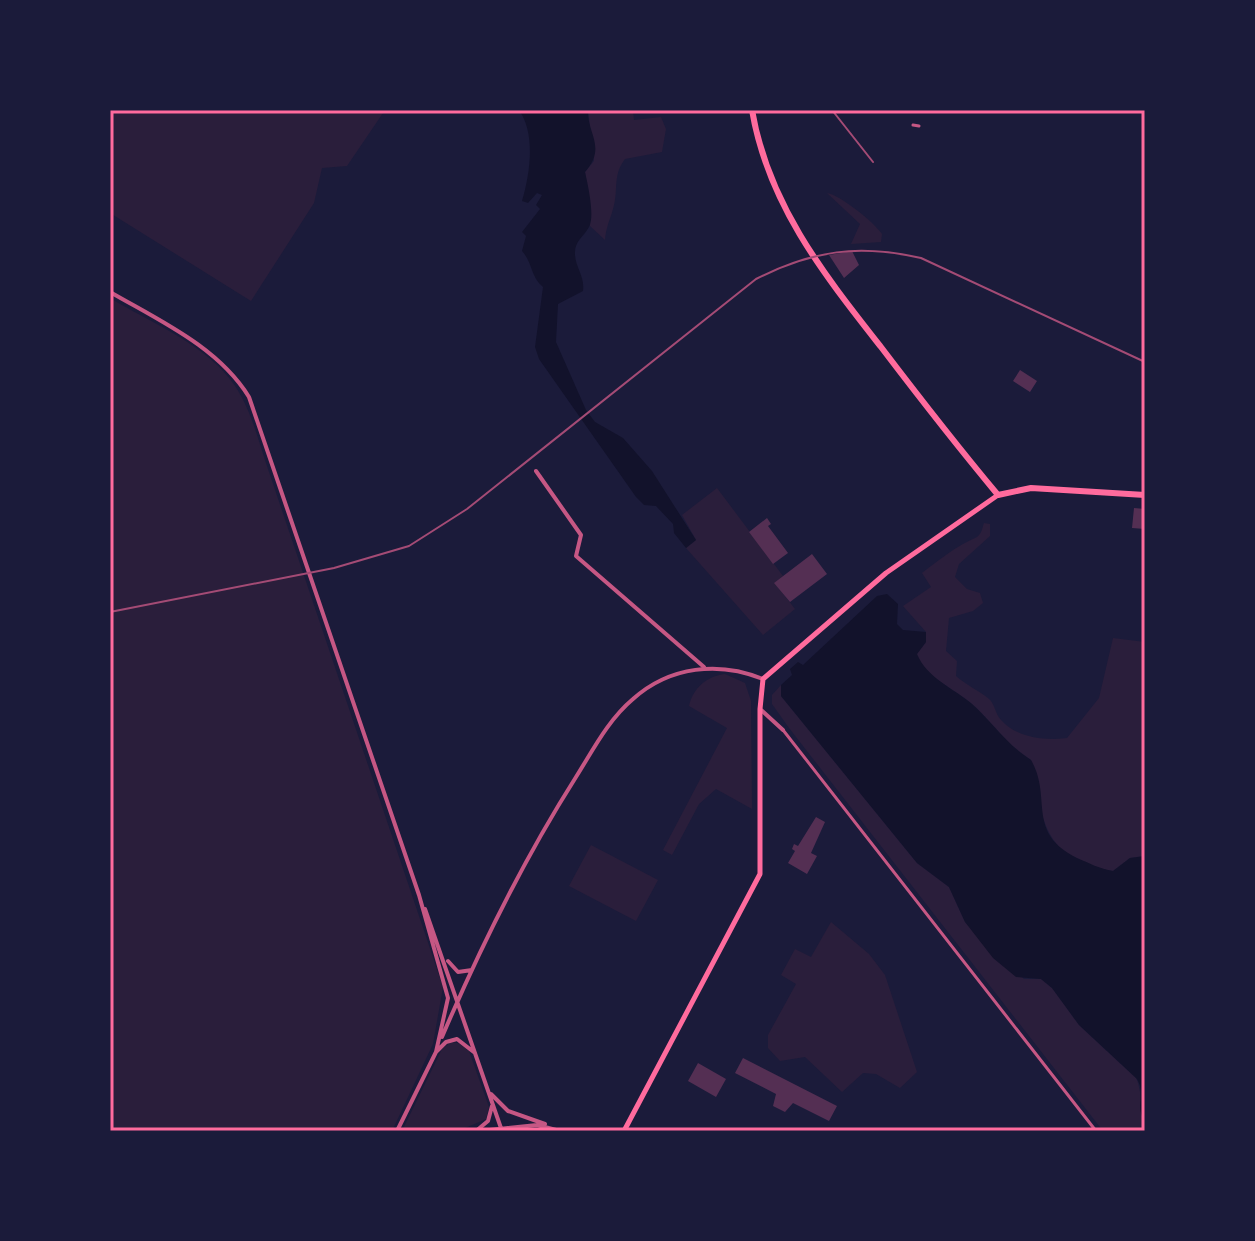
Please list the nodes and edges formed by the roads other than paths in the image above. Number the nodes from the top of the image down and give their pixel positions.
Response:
1 (752, 110) edge
2 (913, 125) dead end
3 (919, 126) dead end
4 (110, 292) edge
5 (536, 471) dead end
6 (998, 495) junction
7 (1145, 495) edge
8 (704, 667) junction
9 (763, 679) junction
10 (760, 709) junction
11 (783, 730) joint
12 (419, 895) junction
13 (442, 950) junction
14 (472, 970) junction
15 (458, 998) junction
16 (436, 1052) junction
17 (478, 1058) junction
18 (488, 1088) junction
19 (537, 1125) junction
20 (501, 1129) edge
21 (557, 1130) edge
22 (397, 1131) edge
23 (478, 1131) edge
24 (520, 1131) edge
25 (624, 1131) edge
26 (1096, 1131) edge

1 - 6 main road
2 - 3 street
4 - 12 street
5 - 8 street
6 - 7 main road
6 - 9 main road
8 - 9 street
8 - 14 street
9 - 10 main road
10 - 11 street
10 - 25 main road
11 - 26 street
12 - 13 street
12 - 16 street
13 - 14 street
13 - 15 street
14 - 15 street
15 - 16 street
15 - 17 street
16 - 17 street
16 - 22 street
17 - 18 street
18 - 20 street
18 - 21 street
18 - 23 street
19 - 20 street
19 - 21 street
19 - 24 street
20 - 23 street

